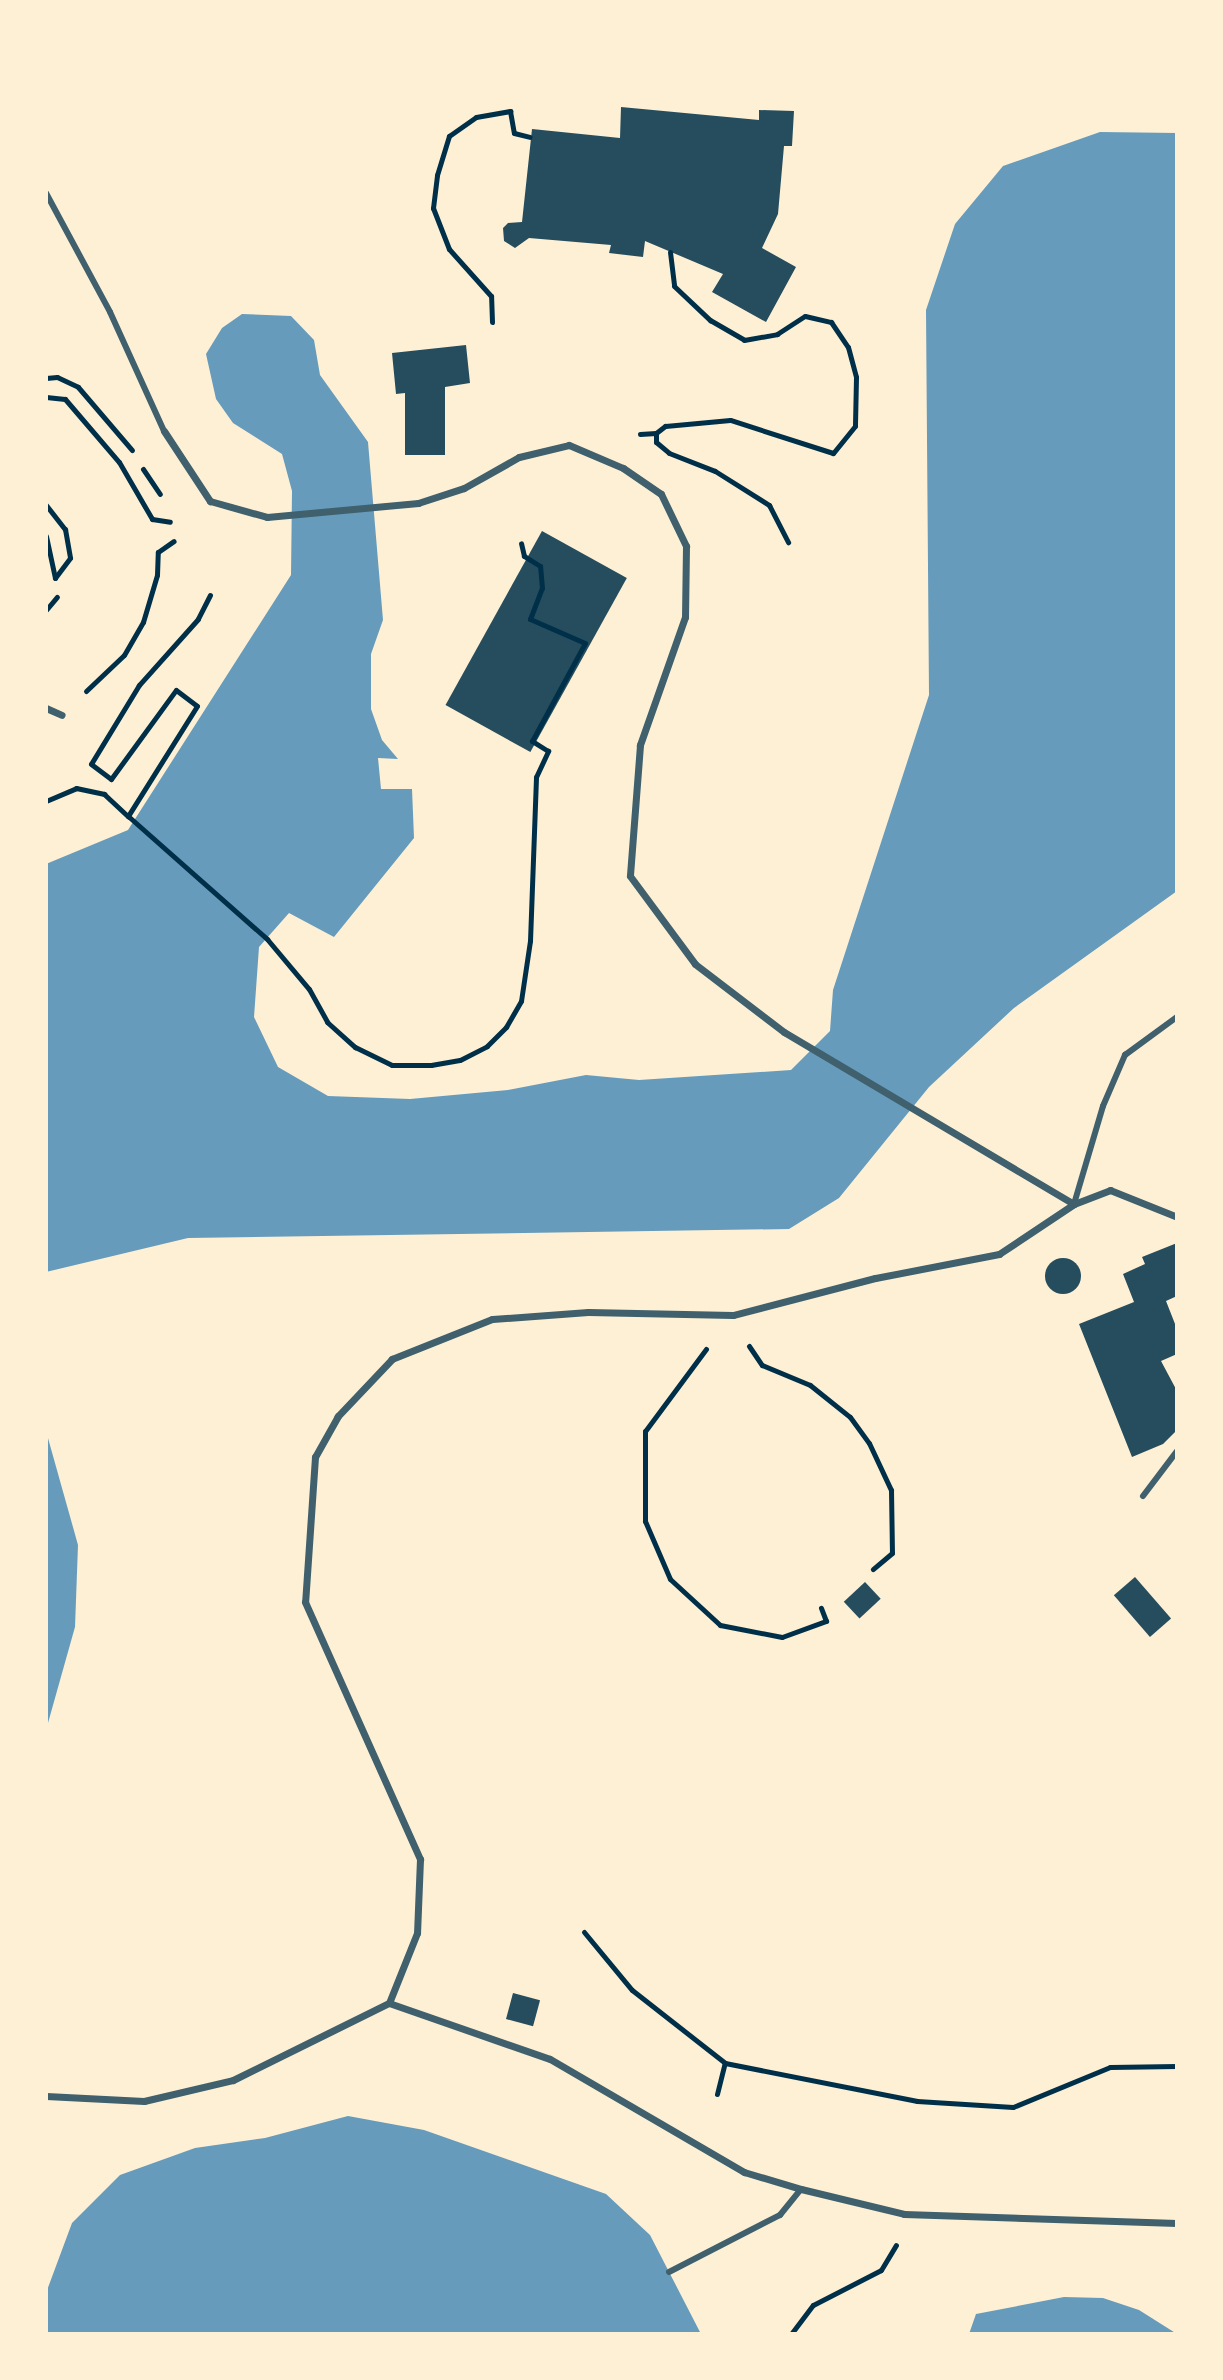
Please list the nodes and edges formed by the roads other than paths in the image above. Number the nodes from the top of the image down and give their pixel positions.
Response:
1 (46, 193) edge
2 (164, 431) joint
3 (46, 708) edge
4 (62, 715) road end
5 (1177, 1017) edge
6 (1074, 1204) junction
7 (1177, 1217) edge
8 (1177, 1451) edge
9 (1143, 1496) dead end
10 (389, 2003) junction
11 (46, 2096) edge
12 (801, 2189) junction
13 (1177, 2223) edge
14 (669, 2272) dead end

1 - 2 lane
2 - 6 street
3 - 4 street
5 - 6 lane
6 - 7 street
6 - 10 street
8 - 9 lane
10 - 11 street
10 - 12 street
12 - 13 street
12 - 14 lane

